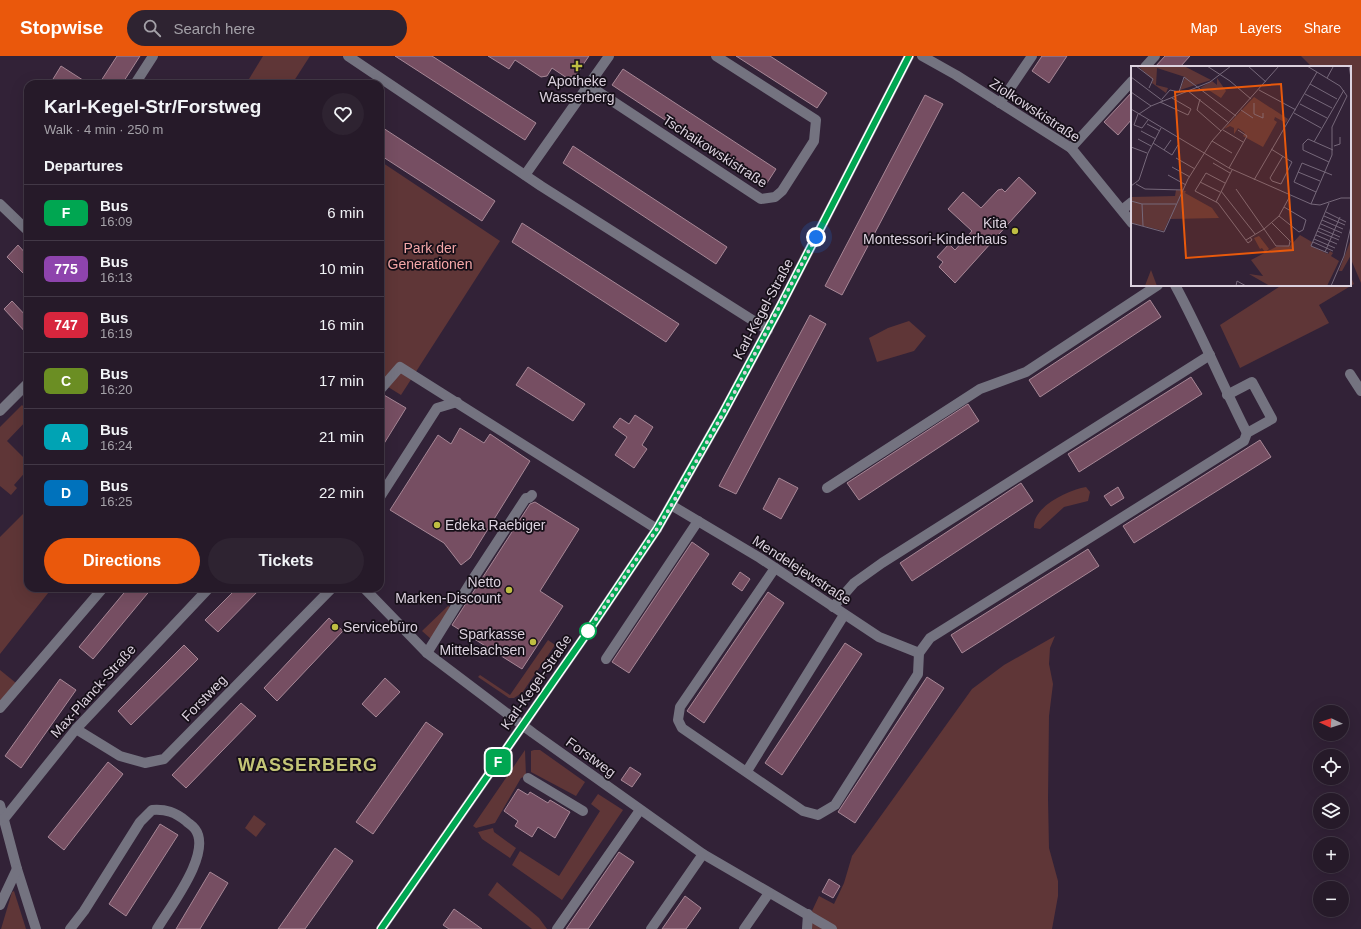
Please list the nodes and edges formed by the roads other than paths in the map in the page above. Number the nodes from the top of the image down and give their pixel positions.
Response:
1 (154, 56) edge
2 (348, 56) edge
3 (609, 56) edge
4 (716, 56) edge
5 (909, 56) edge
6 (922, 56) edge
7 (1032, 56) edge
8 (1155, 56) edge
9 (1146, 66) edge
10 (138, 80) edge
11 (384, 80) edge
12 (384, 80) edge
13 (1131, 82) edge
14 (588, 85) junction
15 (1000, 103) junction
16 (1071, 148) junction
17 (525, 175) junction
18 (1131, 203) edge
19 (0, 204) edge
20 (1122, 210) junction
21 (1131, 222) edge
22 (24, 227) edge
23 (1156, 286) edge
24 (1176, 286) edge
25 (768, 330) junction
26 (1210, 355) junction
27 (1350, 374) dead end
28 (384, 385) edge
29 (24, 387) edge
30 (1361, 392) edge
31 (1227, 395) junction
32 (456, 402) junction
33 (0, 411) edge
34 (1247, 432) junction
35 (827, 488) dead end
36 (384, 491) edge
37 (532, 495) dead end
38 (671, 505) junction
39 (698, 521) junction
40 (657, 529) junction
41 (775, 568) junction
42 (100, 592) edge
43 (205, 592) edge
44 (328, 592) edge
45 (368, 592) edge
46 (833, 607) junction
47 (844, 615) junction
48 (427, 653) junction
49 (919, 653) junction
50 (606, 659) dead end
51 (0, 708) edge
52 (523, 725) junction
53 (76, 729) junction
54 (747, 771) junction
55 (528, 778) dead end
56 (0, 805) edge
57 (640, 810) junction
58 (583, 811) dead end
59 (4, 818) junction
60 (703, 854) junction
61 (17, 869) junction
62 (769, 893) junction
63 (2, 894) edge
64 (0, 905) edge
65 (808, 914) junction
66 (36, 929) edge
67 (70, 929) edge
68 (157, 929) edge
69 (381, 929) edge
70 (557, 929) edge
71 (651, 929) edge
72 (744, 929) edge
73 (807, 929) edge
74 (832, 929) edge

1 - 10 street
2 - 11 street
3 - 14 street
4 - 14 street, Tschaikowskistraße
5 - 25 street, Karl-Kegel-Straße
6 - 15 street, Ziolkowskistraße
7 - 15 street
8 - 9 street
12 - 17 street
13 - 16 street
14 - 17 street
15 - 16 street, Ziolkowskistraße
16 - 20 street, Ziolkowskistraße
17 - 25 street
18 - 20 street
19 - 22 street
20 - 21 street, Ziolkowskistraße
23 - 35 street
24 - 26 street
25 - 38 street, Karl-Kegel-Straße
26 - 31 street
26 - 46 street
27 - 30 street
28 - 32 street
29 - 33 street
31 - 34 street
31 - 34 street
32 - 36 street
32 - 40 street
34 - 49 street
37 - 48 street
38 - 39 street, Mendelejewstraße
38 - 40 street, Karl-Kegel-Straße
39 - 41 street, Mendelejewstraße
39 - 50 street
40 - 52 street, Karl-Kegel-Straße
41 - 46 street, Mendelejewstraße
41 - 54 street
42 - 51 street
43 - 53 street, Max-Planck-Straße
44 - 53 street, Forstweg
45 - 48 street, Forstweg
46 - 47 street, Mendelejewstraße
47 - 49 street, Mendelejewstraße
47 - 54 street
48 - 52 street, Forstweg
49 - 54 street
52 - 57 street, Forstweg
52 - 69 street, Karl-Kegel-Straße
53 - 59 street, Max-Planck-Straße
55 - 58 street
56 - 59 street
57 - 60 street, Forstweg
57 - 70 street
59 - 61 street
60 - 62 street, Forstweg
60 - 71 street
61 - 63 street
61 - 66 street
62 - 65 street, Forstweg
62 - 72 street
63 - 64 street
65 - 73 street
65 - 74 street, Forstweg
67 - 68 street

